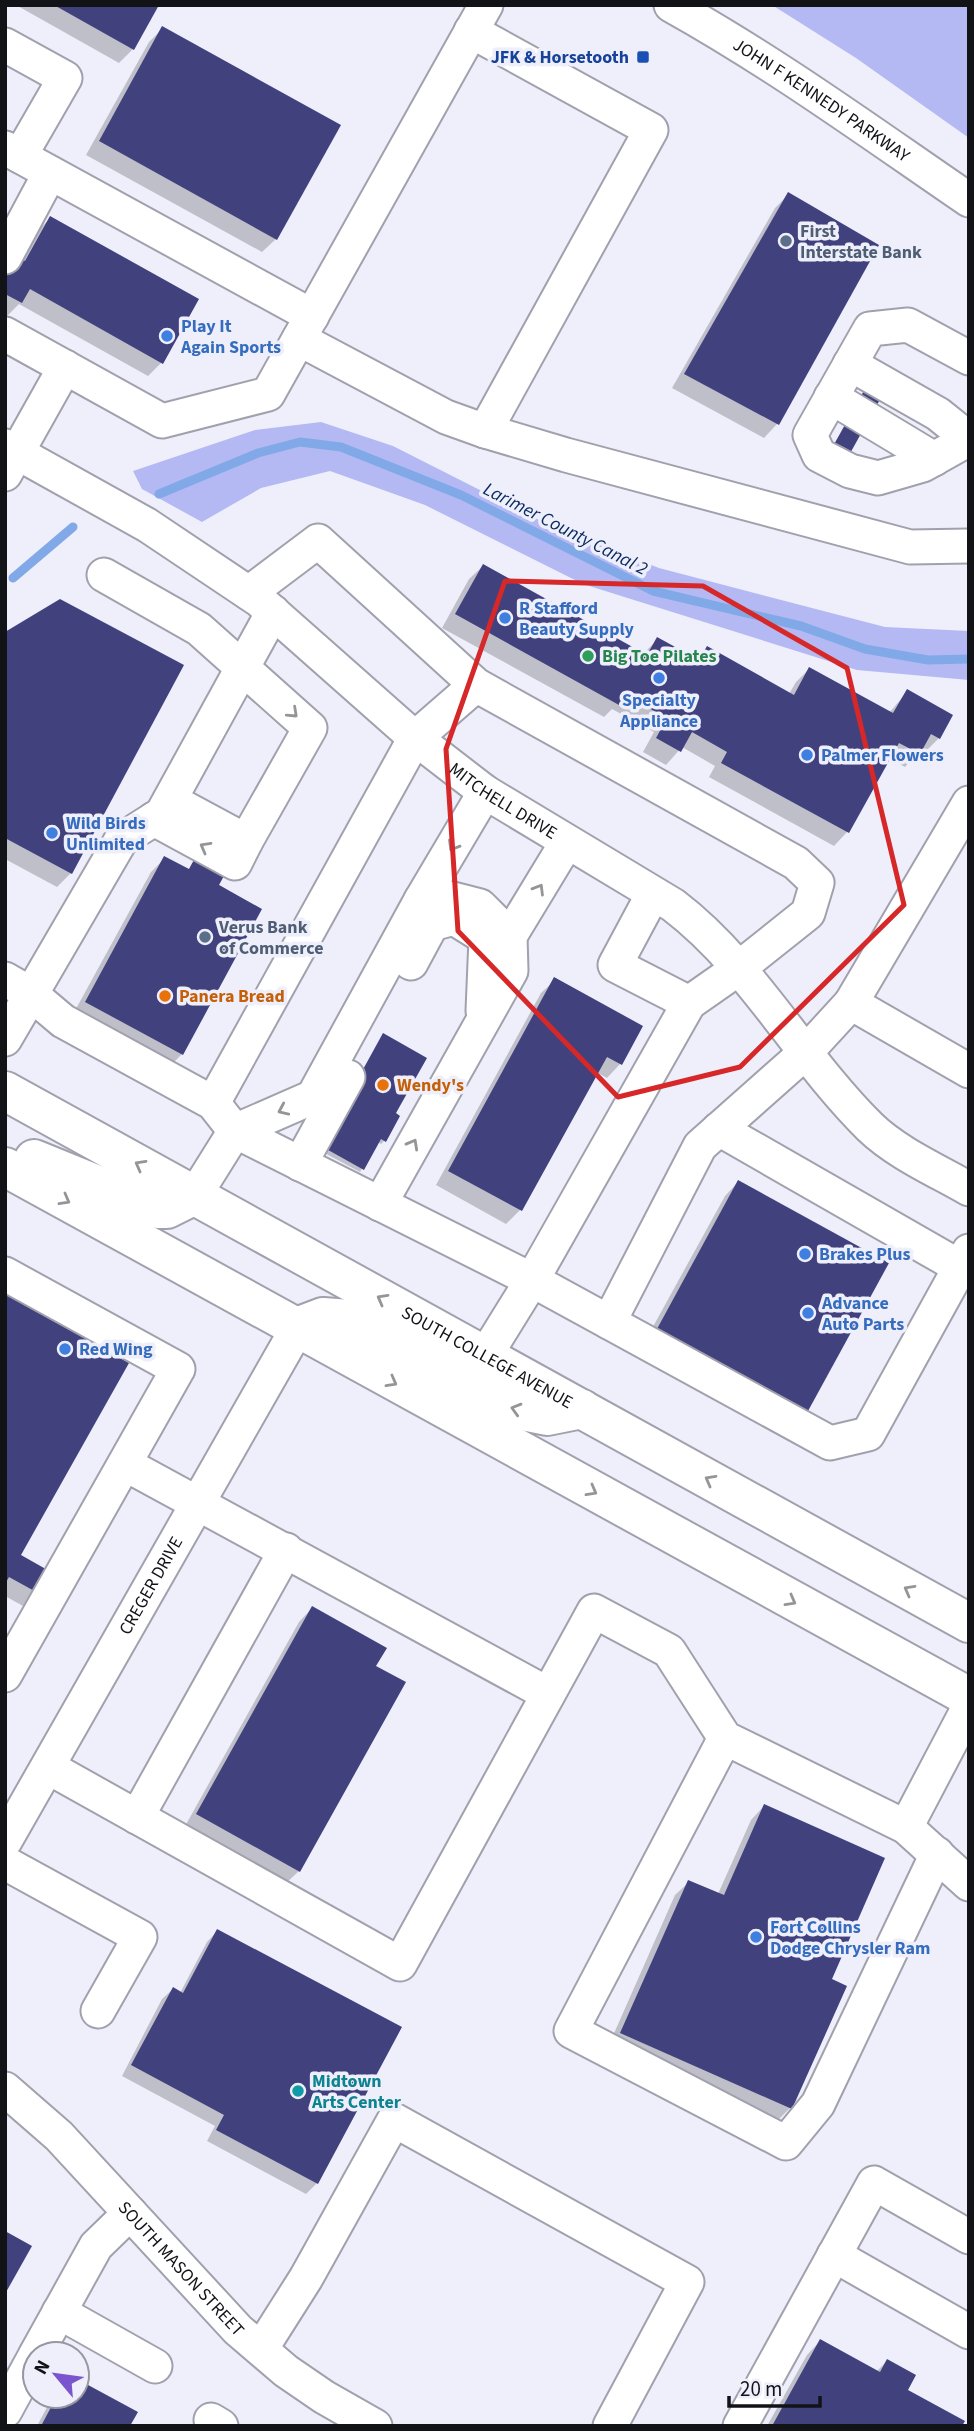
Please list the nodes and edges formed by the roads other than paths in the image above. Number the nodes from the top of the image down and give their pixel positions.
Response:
1 (671, 5) edge
2 (479, 18) edge
3 (5, 45) edge
4 (13, 152) edge
5 (50, 173) junction
6 (969, 200) edge
7 (5, 257) edge
8 (305, 328) junction
9 (5, 334) edge
10 (969, 358) edge
11 (65, 367) junction
12 (832, 396) junction
13 (485, 431) junction
14 (939, 454) edge
15 (9, 458) edge
16 (969, 546) edge
17 (104, 575) dead end
18 (261, 602) junction
19 (243, 667) junction
20 (477, 685) junction
21 (415, 738) junction
22 (485, 792) junction
23 (969, 803) edge
24 (162, 809) junction
25 (568, 842) junction
26 (653, 894) junction
27 (421, 900) junction
28 (510, 936) junction
29 (739, 968) junction
30 (18, 986) edge
31 (689, 1003) junction
32 (852, 1003) junction
33 (483, 1020) junction
34 (5, 1039) edge
35 (806, 1052) junction
36 (969, 1070) edge
37 (5, 1091) edge
38 (213, 1103) junction
39 (719, 1129) junction
40 (235, 1131) junction
41 (5, 1149) edge
42 (300, 1164) junction
43 (5, 1167) edge
44 (969, 1189) edge
45 (195, 1195) junction
46 (380, 1204) junction
47 (964, 1259) edge
48 (5, 1275) edge
49 (532, 1280) junction
50 (609, 1322) junction
51 (295, 1329) junction
52 (485, 1356) junction
53 (582, 1409) junction
54 (125, 1464) junction
55 (197, 1504) junction
56 (286, 1550) junction
57 (969, 1623) edge
58 (5, 1675) edge
59 (548, 1694) junction
60 (969, 1698) edge
61 (969, 1707) edge
62 (725, 1738) junction
63 (48, 1767) junction
64 (137, 1817) junction
65 (906, 1827) junction
66 (5, 1841) edge
67 (937, 1854) junction
68 (5, 1863) edge
69 (969, 1884) edge
70 (98, 2011) dead end
71 (5, 2089) edge
72 (130, 2213) junction
73 (969, 2237) edge
74 (834, 2255) junction
75 (59, 2312) junction
76 (969, 2332) edge
77 (43, 2340) edge
78 (261, 2349) junction
79 (155, 2366) dead end
80 (21, 2381) edge
81 (5, 2411) edge
82 (375, 2426) edge
83 (610, 2426) edge
84 (740, 2426) edge

1 - 6 street, JOHN F KENNEDY PARKWAY
2 - 8 street
2 - 13 street
3 - 4 street
4 - 5 street
5 - 7 street
5 - 8 street
8 - 11 street
8 - 13 street
9 - 11 street
10 - 12 street
11 - 15 street
12 - 14 street
12 - 14 street
13 - 16 street
15 - 18 street, MITCHELL DRIVE
17 - 19 street
18 - 19 street
18 - 20 street
18 - 21 street, MITCHELL DRIVE
19 - 24 street
19 -> 24 street
20 - 21 street
20 - 29 street
21 - 22 street, MITCHELL DRIVE
21 - 38 street
22 - 25 street, MITCHELL DRIVE
22 -> 27 street
23 - 32 street
24 - 30 street
25 - 26 street, MITCHELL DRIVE
28 -> 25 street
26 - 29 street, MITCHELL DRIVE
26 - 31 street
27 - 28 street
27 -> 40 street
28 - 33 street
29 - 31 street
29 - 35 street, MITCHELL DRIVE
30 - 34 street
30 - 38 street
31 - 49 street
32 - 35 street
32 - 36 street
33 - 42 street
46 -> 33 street
35 - 39 street
35 - 44 street, MITCHELL DRIVE
45 -> 37 highway, SOUTH COLLEGE AVENUE
38 - 40 street
39 - 47 street
39 - 50 street
40 - 42 street
40 - 45 street
41 - 45 highway
42 - 46 street
43 -> 51 highway
52 -> 45 highway, SOUTH COLLEGE AVENUE
46 - 49 street
47 - 50 street
48 - 54 street
49 - 50 street
49 - 52 street
53 -> 51 highway
51 - 55 street, CREGER DRIVE
51 -> 60 highway
52 - 53 highway, SOUTH COLLEGE AVENUE
57 -> 53 highway, SOUTH COLLEGE AVENUE
54 - 55 street
54 - 58 street
55 - 56 street
55 - 63 street, CREGER DRIVE
56 - 59 street
56 - 64 street
59 - 62 street
59 - 64 street
61 - 65 street
62 - 65 street
62 - 67 street
63 - 64 street
63 - 66 street, CREGER DRIVE
65 - 67 street
67 - 69 street
68 - 70 street
71 - 72 street, SOUTH MASON STREET
72 - 75 street
72 - 78 street, SOUTH MASON STREET
73 - 74 street
74 - 76 street
74 - 84 street
75 - 77 street
75 - 79 street
78 - 82 street, SOUTH MASON STREET
78 - 83 street
80 - 81 street

